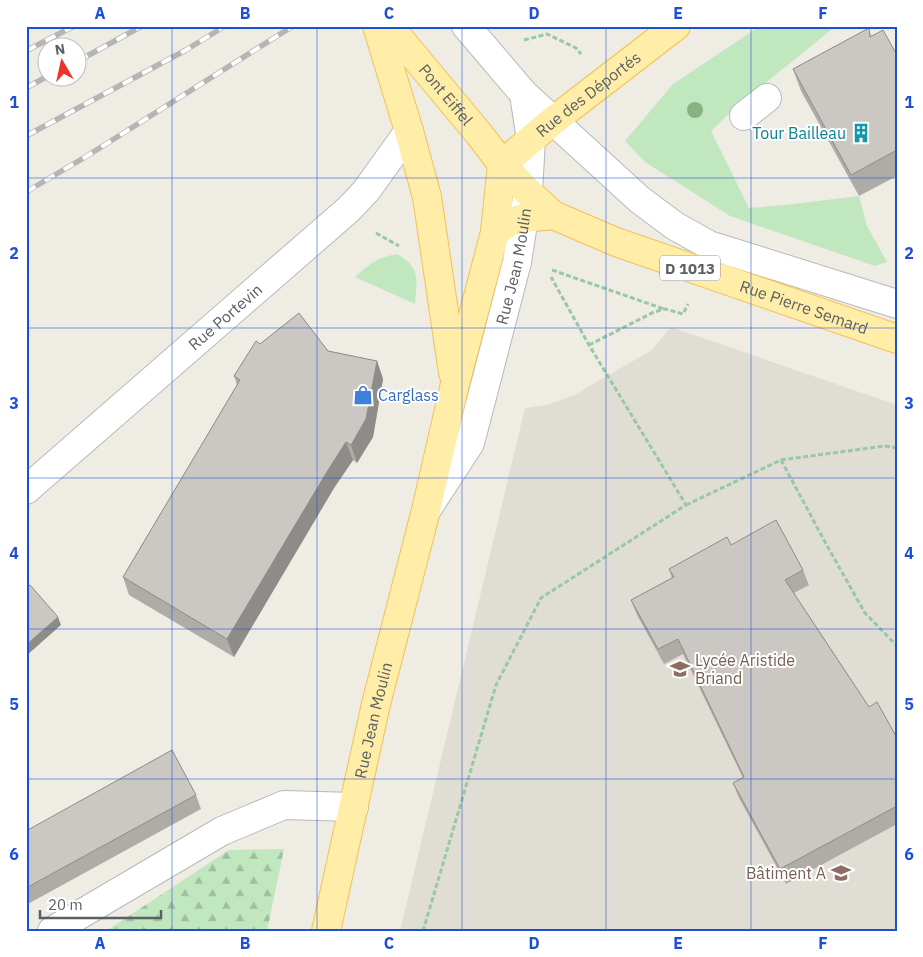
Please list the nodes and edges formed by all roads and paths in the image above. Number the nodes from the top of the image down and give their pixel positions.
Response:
1 (377, 26) edge
2 (388, 26) edge
3 (466, 26) edge
4 (676, 26) edge
5 (497, 62) junction
6 (606, 81) junction
7 (524, 94) junction
8 (767, 98) dead end
9 (744, 116) dead end
10 (554, 120) junction
11 (410, 131) junction
12 (531, 140) junction
13 (502, 164) junction
14 (526, 205) junction
15 (496, 232) junction
16 (689, 300) dead end
17 (897, 304) edge
18 (665, 309) junction
19 (897, 339) edge
20 (590, 345) junction
21 (455, 384) junction
22 (897, 448) edge
23 (781, 460) junction
24 (26, 490) edge
25 (686, 505) junction
26 (426, 510) junction
27 (897, 646) edge
28 (354, 807) junction
29 (52, 931) edge
30 (326, 931) edge
31 (423, 931) edge

1 - 11 main road, Pont Eiffel
2 - 13 main road, Pont Eiffel / D 1013
3 - 5 street
4 - 6 main road, Rue des Déportés
5 - 6 path
5 - 7 street
6 - 10 main road, Rue des Déportés
7 - 10 street
7 - 12 street, Rue Jean Moulin
8 - 9 street
10 - 12 main road, Rue des Déportés
10 - 17 street
11 - 21 main road, Rue Jean Moulin
11 - 24 street, Rue Portevin
12 - 13 main road, Rue des Déportés
12 - 14 street, Rue Jean Moulin
13 - 14 main road, Rue Pierre Semard / D 1013
13 - 15 main road, Rue Jean Moulin
14 - 15 main road
14 - 19 main road, Rue Pierre Semard / D 1013
14 - 26 street, Rue Jean Moulin
15 - 21 main road, Rue Jean Moulin
16 - 18 path
18 - 20 path
18 - 20 path
20 - 25 path
21 - 26 main road, Rue Jean Moulin
22 - 23 path
23 - 25 path
23 - 27 path
25 - 31 path
26 - 28 main road, Rue Jean Moulin
28 - 29 street
28 - 30 main road, Rue Jean Moulin

